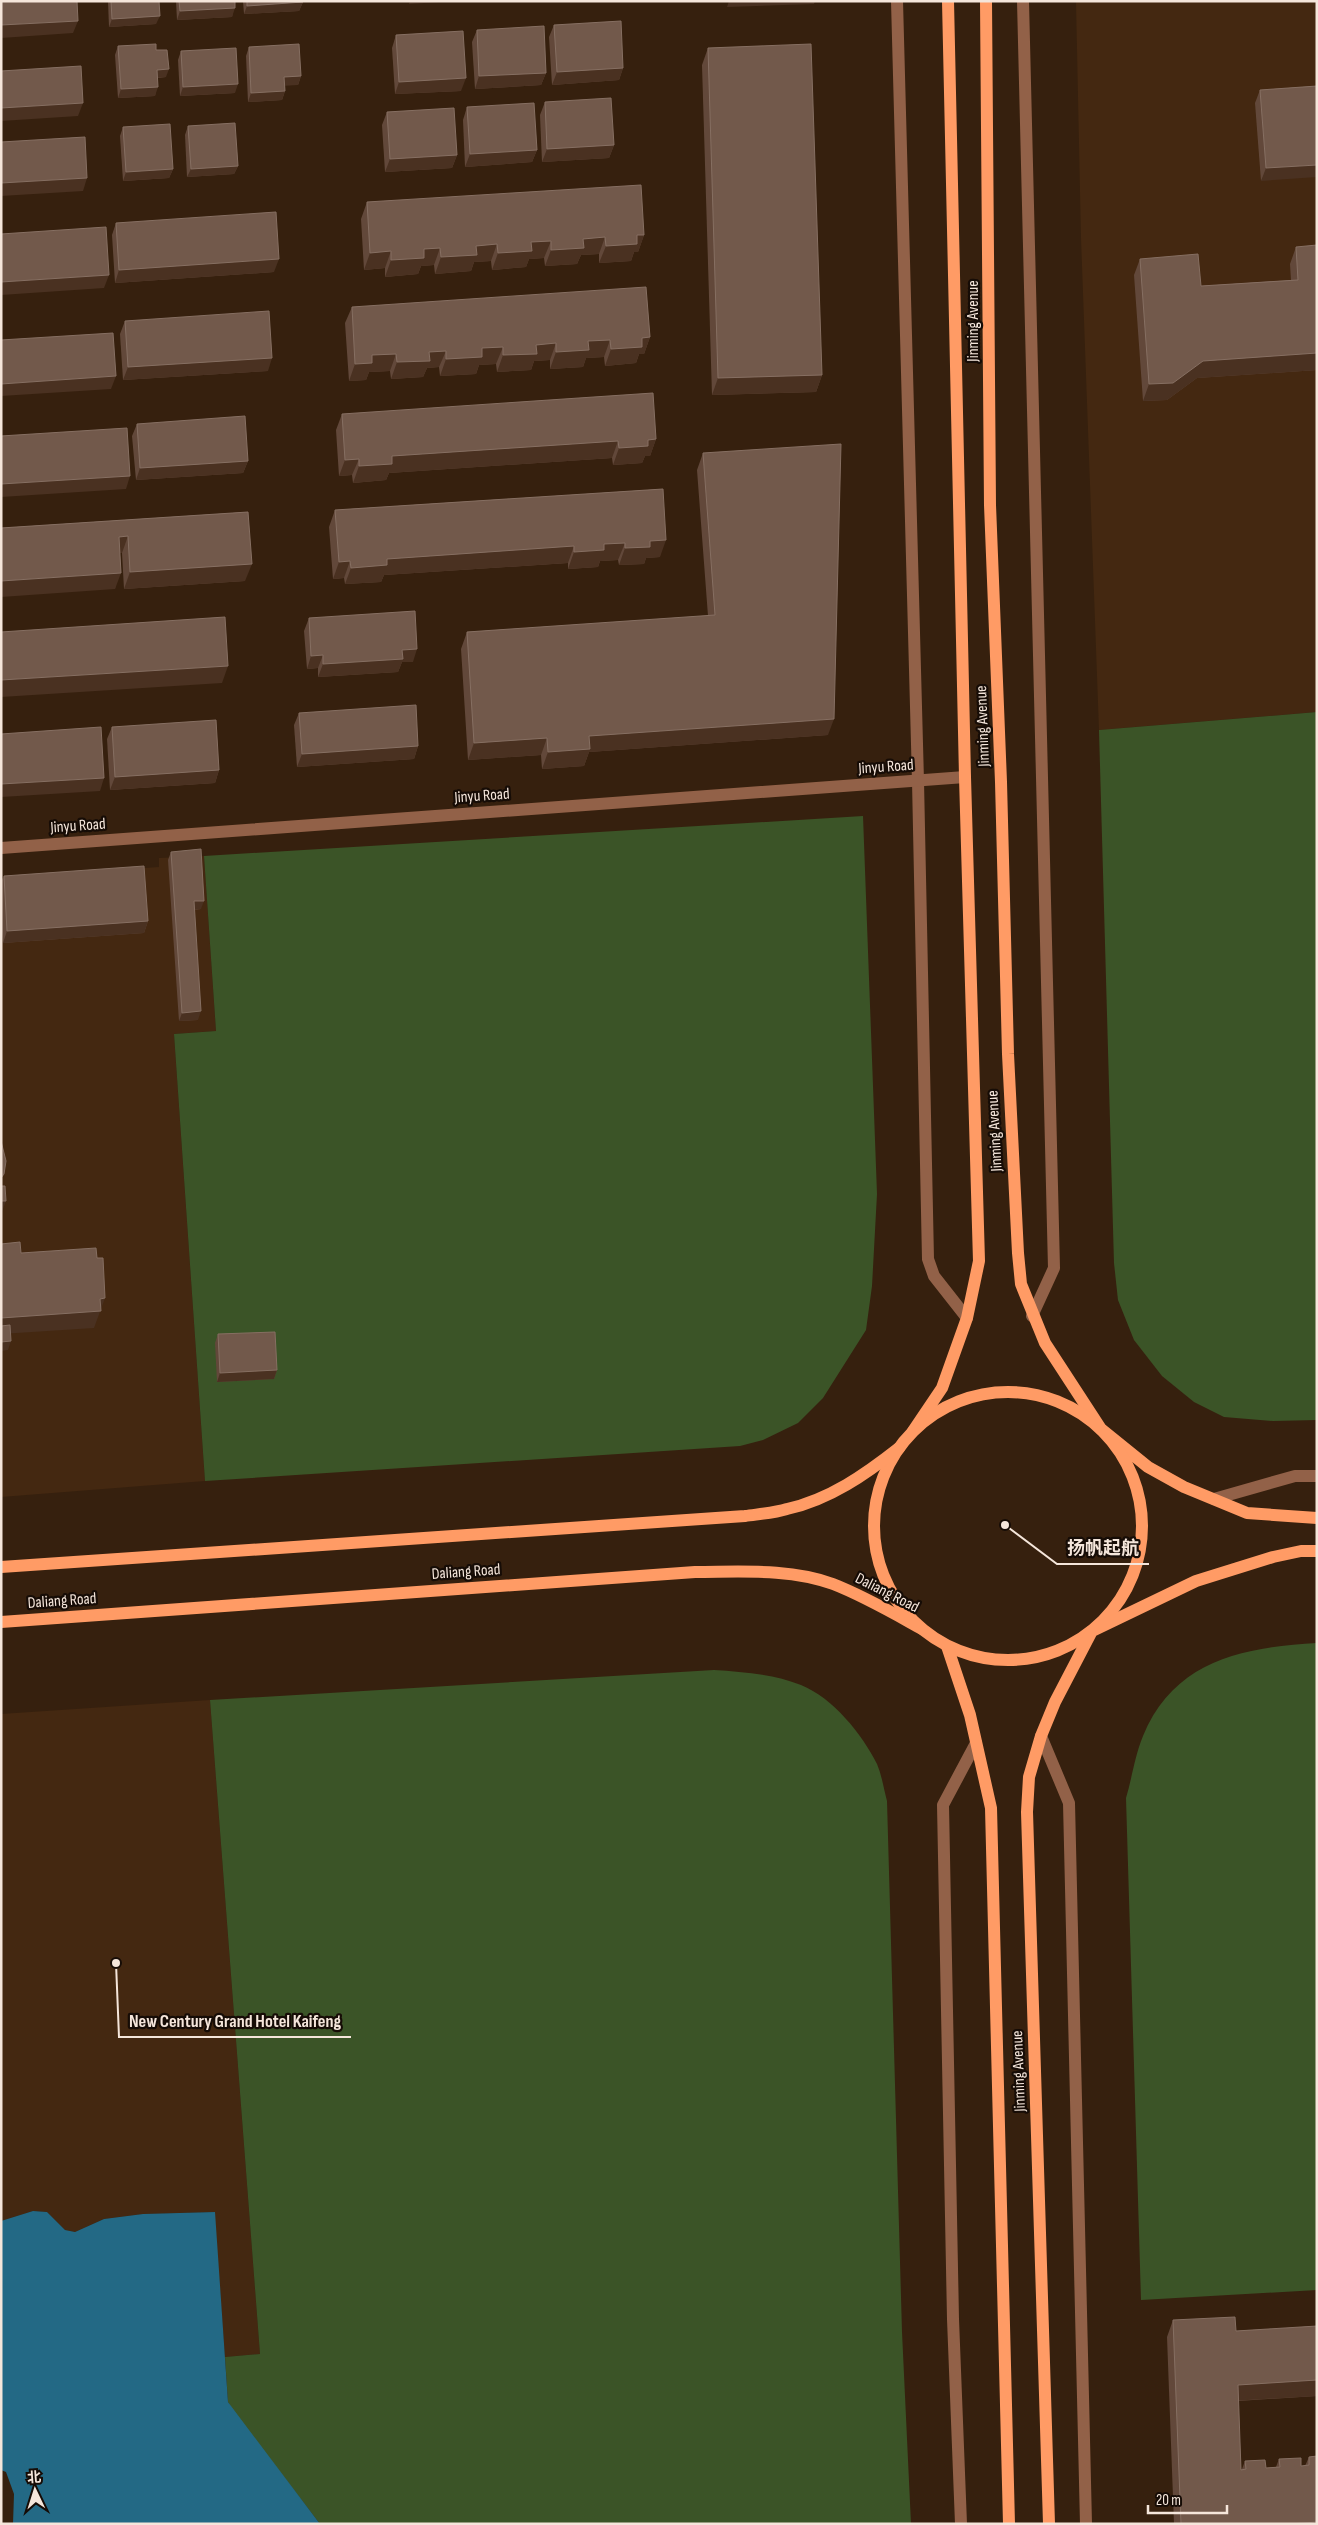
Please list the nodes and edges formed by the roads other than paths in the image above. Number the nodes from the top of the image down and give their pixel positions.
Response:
1 (897, 1) edge
2 (948, 1) edge
3 (986, 1) edge
4 (1023, 1) edge
5 (965, 777) junction
6 (918, 780) junction
7 (1, 848) edge
8 (1032, 1316) junction
9 (967, 1318) junction
10 (1101, 1429) junction
11 (913, 1431) junction
12 (899, 1448) junction
13 (1317, 1476) edge
14 (1214, 1499) junction
15 (1317, 1518) edge
16 (1317, 1551) edge
17 (1, 1566) edge
18 (1, 1622) edge
19 (922, 1629) junction
20 (1092, 1631) junction
21 (947, 1646) junction
22 (1041, 1736) junction
23 (976, 1743) junction
24 (961, 2524) edge
25 (1010, 2524) edge
26 (1049, 2524) edge
27 (1086, 2524) edge

1 - 6 street
2 - 5 main road, Jinming Avenue
3 - 8 main road, Jinming Avenue
4 - 8 street
5 - 6 street, Jinyu Road
5 - 9 main road, Jinming Avenue
6 - 7 street, Jinyu Road
6 - 9 street
8 - 10 main road, Jinming Avenue
9 - 11 main road, Jinming Avenue
10 - 11 main road
10 - 14 main road
10 - 20 main road
11 - 12 main road
12 - 17 main road
12 - 19 main road
13 - 14 street
14 - 15 main road
16 - 20 main road
18 - 19 main road, Daliang Road
19 - 21 main road
20 - 21 main road
20 - 22 main road, Jinming Avenue
21 - 23 main road, Jinming Avenue
22 - 26 main road, Jinming Avenue
22 - 27 street
23 - 24 street
23 - 25 main road, Jinming Avenue

